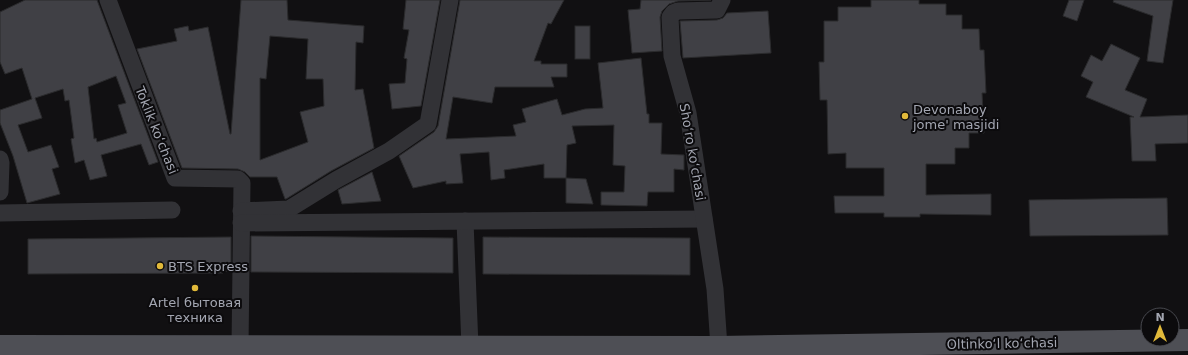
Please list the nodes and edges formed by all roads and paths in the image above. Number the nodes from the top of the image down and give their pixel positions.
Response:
1 (108, 0) edge
2 (450, 0) edge
3 (722, 0) edge
4 (0, 159) edge
5 (0, 192) edge
6 (172, 210) dead end
7 (0, 213) edge
8 (241, 217) junction
9 (704, 219) junction
10 (465, 221) junction
11 (1140, 345) edge
12 (0, 346) edge
13 (240, 346) junction
14 (470, 346) junction
15 (719, 347) junction

1 - 8 street, Toklik koʻchasi
2 - 8 street
3 - 9 street, Shoʻro koʻchasi
4 - 5 street
6 - 7 street
8 - 10 street
8 - 13 street, Toklik koʻchasi
9 - 10 street
9 - 15 street, Shoʻro koʻchasi
10 - 14 street
11 - 15 main road, Oltinkoʻl koʻchasi
12 - 13 main road, Oltinkoʻl koʻchasi
13 - 14 main road, Oltinkoʻl koʻchasi
14 - 15 main road, Oltinkoʻl koʻchasi

